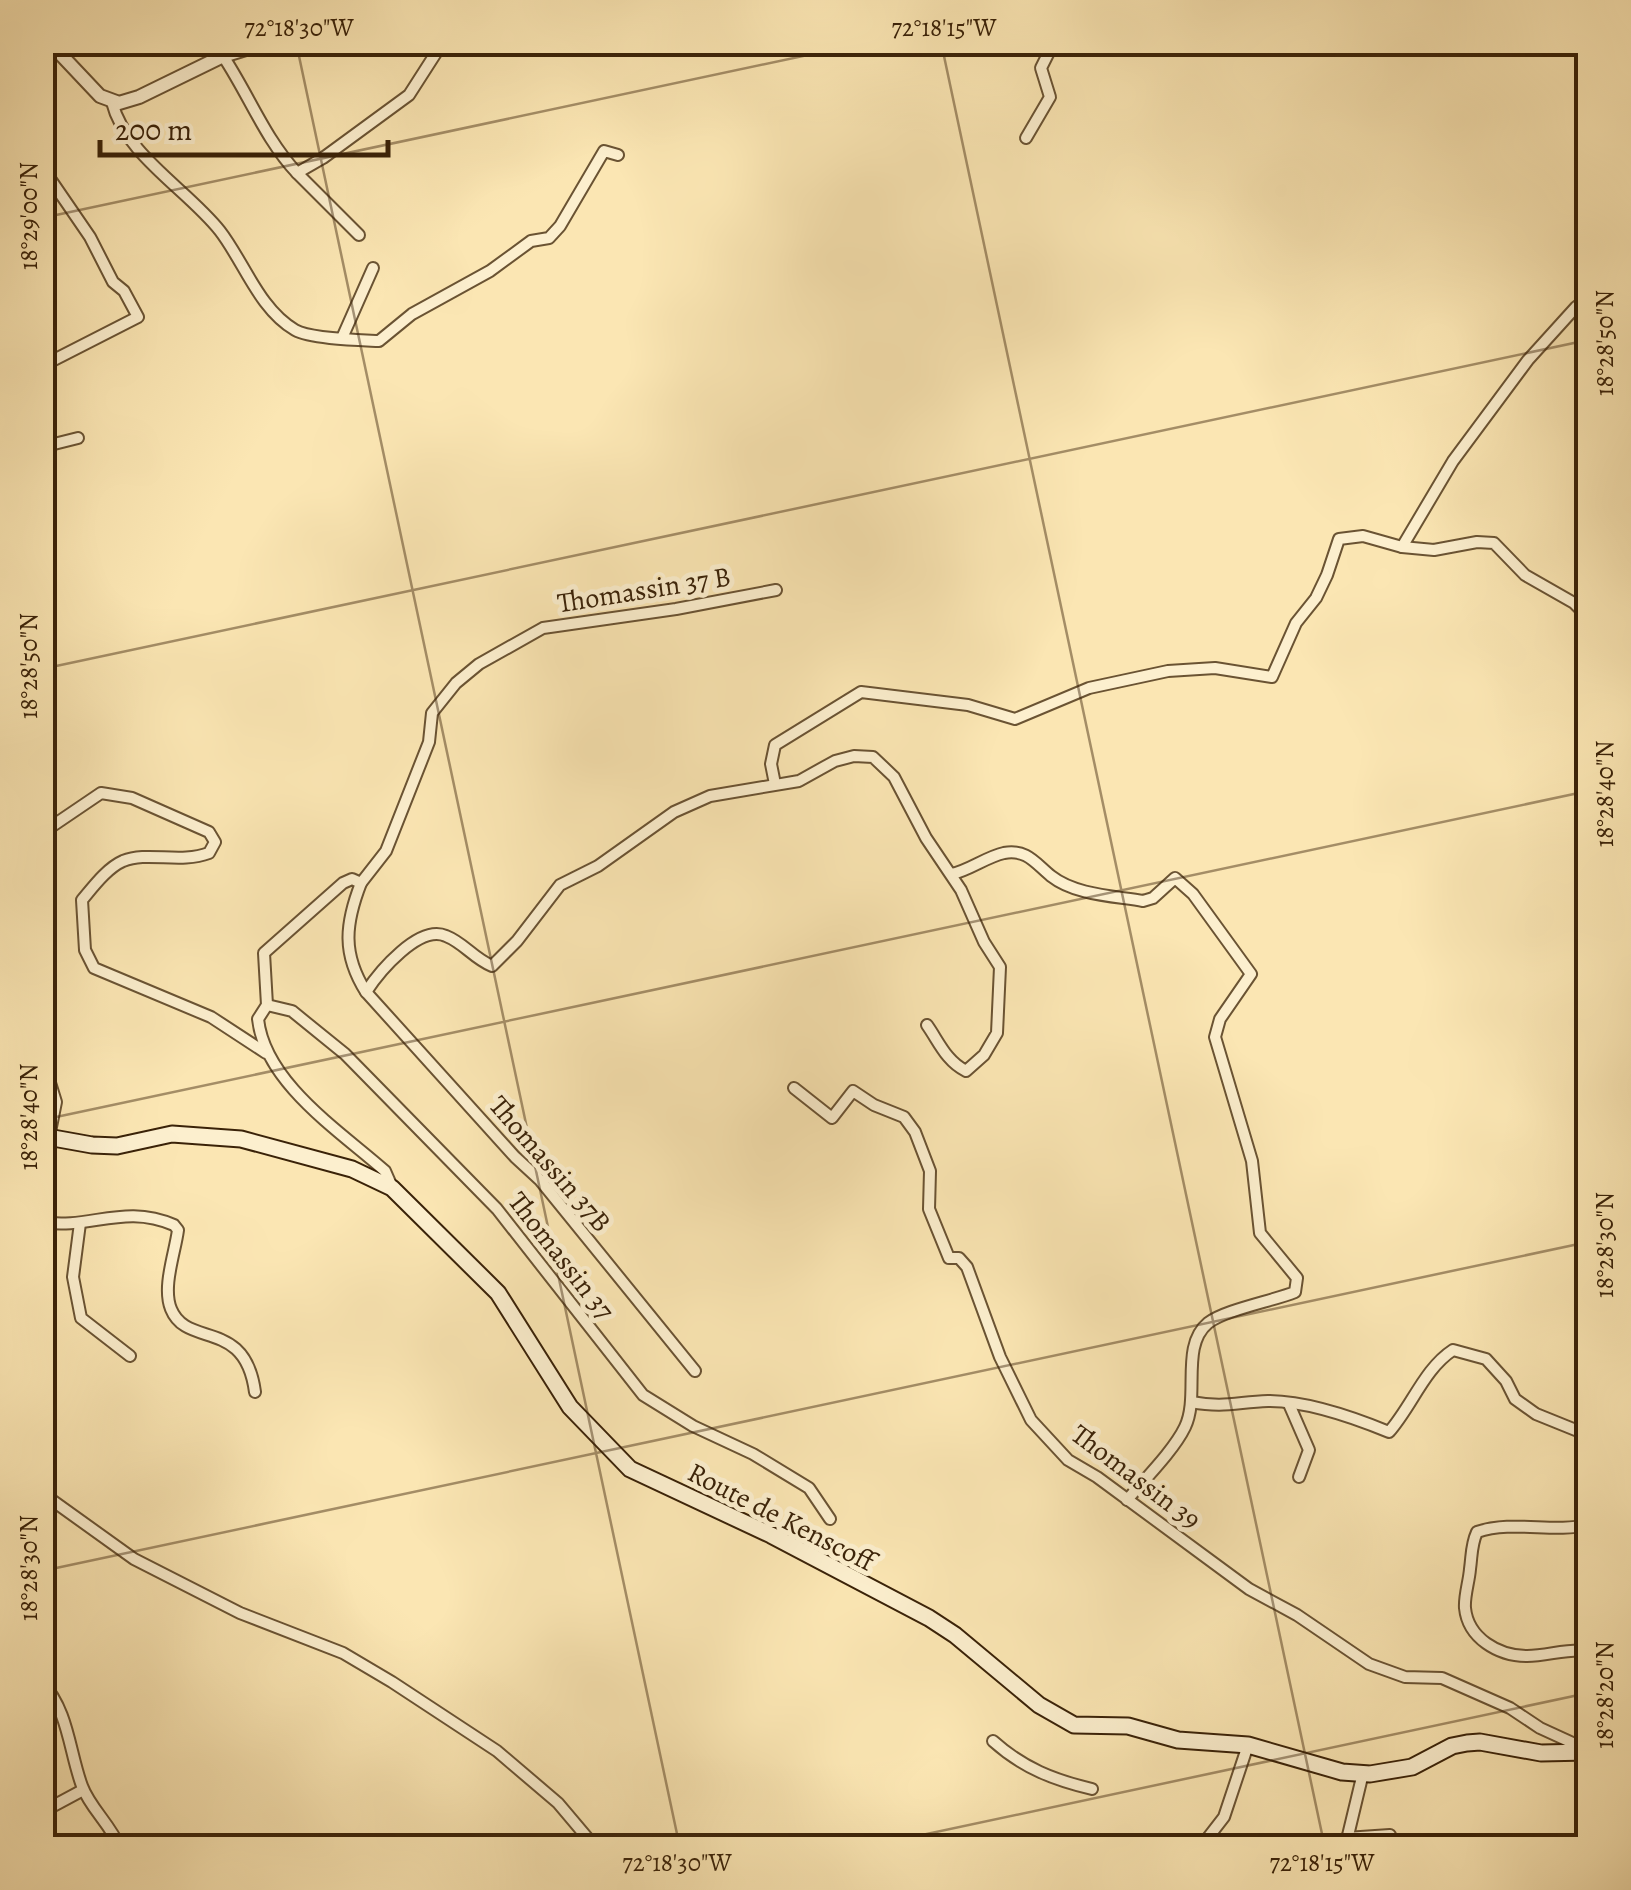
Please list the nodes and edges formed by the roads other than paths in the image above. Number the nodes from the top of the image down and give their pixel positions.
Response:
1 (269, 42) edge
2 (443, 42) edge
3 (1054, 42) edge
4 (54, 45) edge
5 (223, 56) junction
6 (42, 66) edge
7 (112, 102) junction
8 (1026, 138) dead end
9 (618, 155) dead end
10 (42, 167) edge
11 (297, 173) junction
12 (359, 235) dead end
13 (373, 268) dead end
14 (1588, 298) edge
15 (342, 338) junction
16 (42, 366) edge
17 (78, 438) dead end
18 (42, 447) edge
19 (1402, 547) junction
20 (776, 590) dead end
21 (1588, 617) edge
22 (776, 784) junction
23 (42, 832) edge
24 (952, 874) junction
25 (361, 883) junction
26 (366, 992) junction
27 (267, 1005) junction
28 (927, 1025) dead end
29 (266, 1053) junction
30 (42, 1056) edge
31 (794, 1088) dead end
32 (46, 1136) edge
33 (392, 1188) junction
34 (42, 1222) edge
35 (80, 1223) junction
36 (130, 1356) dead end
37 (694, 1371) dead end
38 (254, 1392) dead end
39 (1191, 1402) junction
40 (1289, 1404) junction
41 (1588, 1435) edge
42 (1298, 1477) dead end
43 (42, 1494) edge
44 (1128, 1500) junction
45 (830, 1518) dead end
46 (1588, 1525) edge
47 (1588, 1651) edge
48 (42, 1682) edge
49 (993, 1742) dead end
50 (1248, 1745) junction
51 (1588, 1751) edge
52 (1363, 1773) junction
53 (1092, 1789) dead end
54 (83, 1790) junction
55 (42, 1812) edge
56 (1345, 1843) edge
57 (120, 1848) edge
58 (596, 1848) edge
59 (1200, 1848) edge
60 (1391, 1848) edge

1 - 5 street
2 - 11 street
3 - 8 street
4 - 6 street
4 - 7 street
5 - 7 street
5 - 11 street
7 - 15 street
9 - 15 street
10 - 16 street
11 - 12 street
13 - 15 street
14 - 19 street
17 - 18 street
19 - 21 street
19 - 22 street
20 - 25 street, Thomassin 37 B
22 - 24 street
22 - 26 street
23 - 29 street
24 - 28 street
24 - 39 street
25 - 26 street
25 - 27 street, Thomassin 37 B
26 - 37 street, Thomassin 37B
27 - 29 street, Thomassin 37 B
27 - 45 street, Thomassin 37
29 - 33 street
30 - 32 street
31 - 44 street, Thomassin 39
32 - 33 main road, Route de Kenscoff
33 - 50 main road, Route de Kenscoff
34 - 35 street
35 - 36 street
35 - 38 street
39 - 40 street
39 - 44 street
40 - 41 street
40 - 42 street
43 - 58 street
44 - 51 street, Thomassin 39
46 - 47 street
48 - 54 street
49 - 53 street
50 - 52 main road, Route de Kenscoff
50 - 59 street
51 - 52 main road, Route de Kenscoff
52 - 56 street
54 - 55 street
54 - 57 street
56 - 60 street

